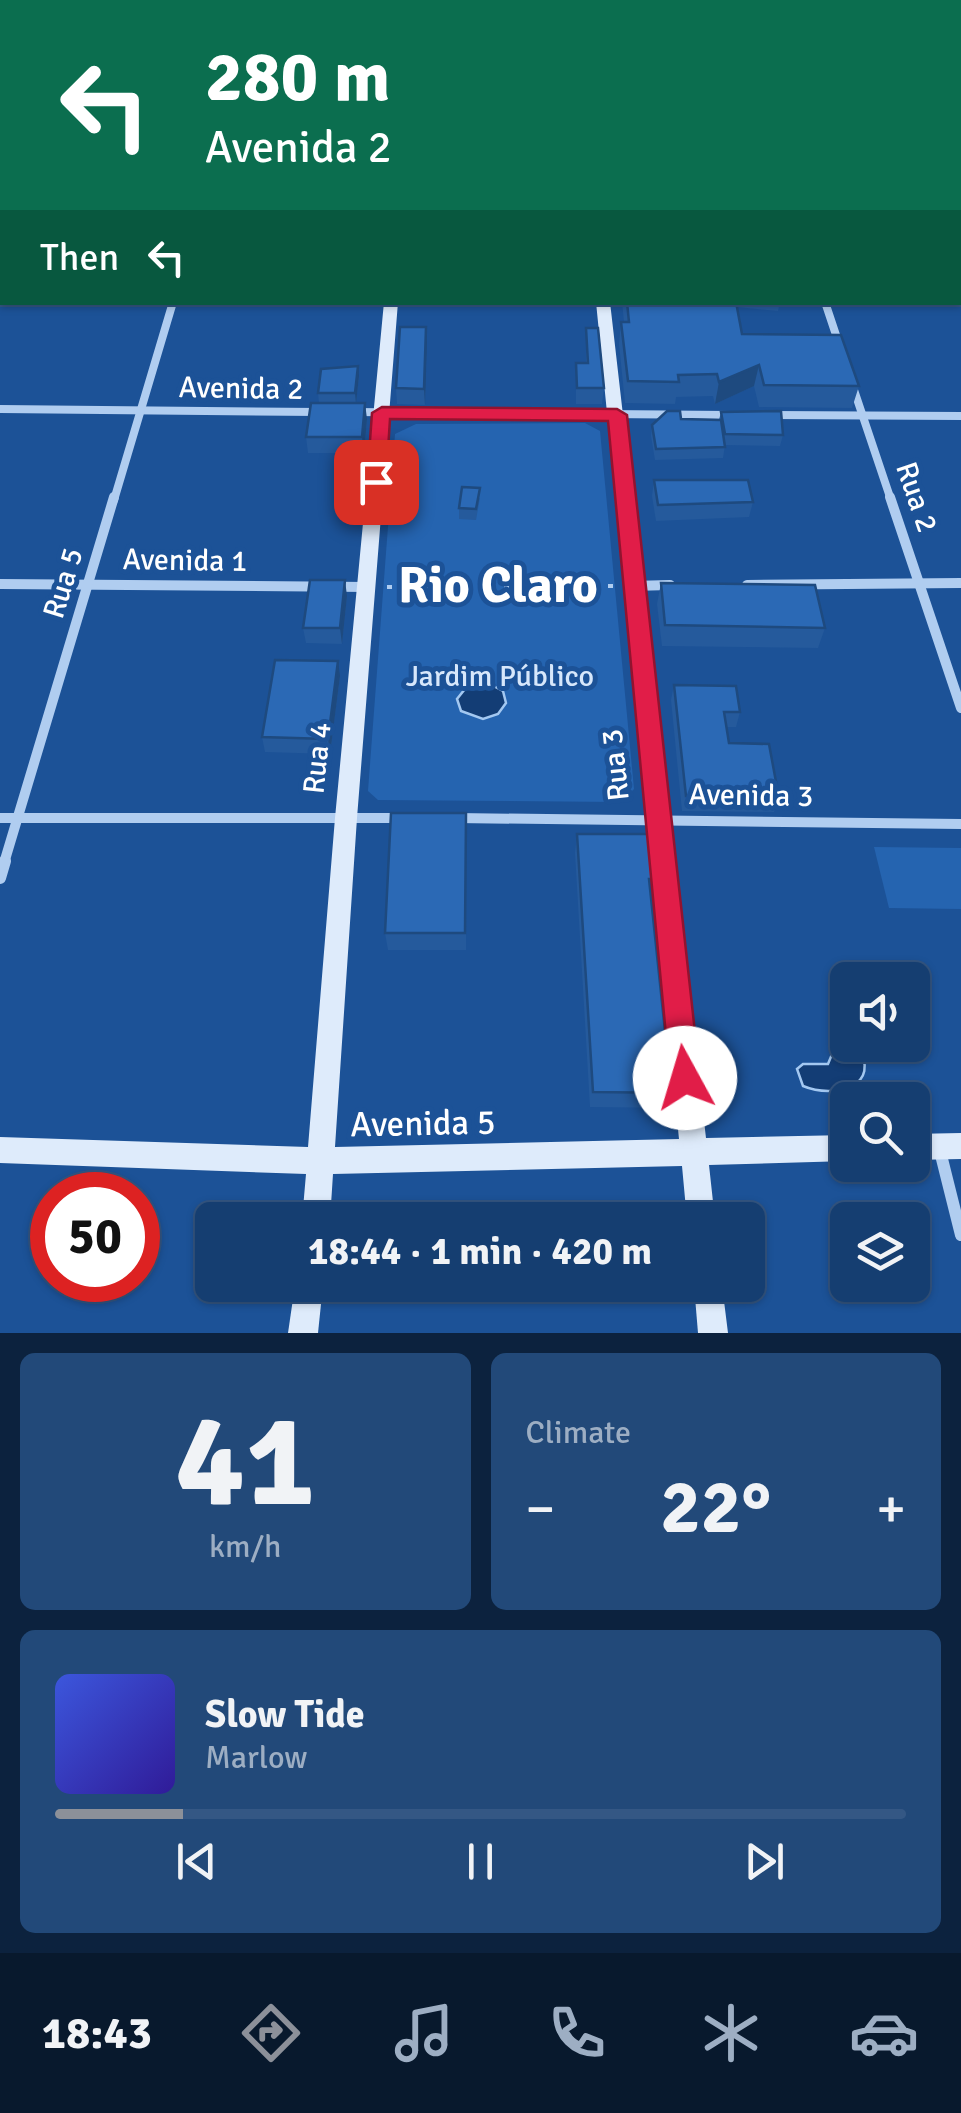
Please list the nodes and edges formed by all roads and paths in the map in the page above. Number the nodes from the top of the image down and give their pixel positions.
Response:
1 (172, 305) edge
2 (391, 305) edge
3 (603, 305) edge
4 (826, 305) edge
5 (844, 358) edge
6 (850, 377) edge
7 (0, 408) edge
8 (140, 409) junction
9 (326, 412) edge
10 (344, 412) edge
11 (382, 413) junction
12 (768, 414) edge
13 (862, 414) junction
14 (617, 415) junction
15 (749, 415) edge
16 (961, 416) edge
17 (919, 583) junction
18 (961, 583) edge
19 (0, 584) edge
20 (89, 584) junction
21 (690, 585) edge
22 (728, 585) edge
23 (632, 586) junction
24 (369, 587) junction
25 (961, 708) edge
26 (0, 818) edge
27 (18, 818) junction
28 (346, 818) junction
29 (423, 818) edge
30 (443, 818) edge
31 (656, 819) junction
32 (961, 824) edge
33 (0, 878) edge
34 (938, 1146) edge
35 (830, 1148) edge
36 (0, 1150) edge
37 (693, 1152) junction
38 (323, 1160) junction
39 (318, 1202) edge
40 (698, 1202) edge
41 (961, 1236) edge
42 (307, 1302) edge
43 (710, 1302) edge
44 (303, 1333) edge
45 (713, 1333) edge

1 - 8 street, Rua 5
2 - 11 main road, Rua 4
3 - 14 main road, Rua 3
4 - 5 street
6 - 13 street, Rua 2
7 - 8 street, Avenida 2
8 - 9 street, Avenida 2
8 - 20 street, Rua 5
10 - 11 street, Avenida 2
11 - 14 street, Avenida 2
11 - 24 main road, Rua 4
12 - 13 street
13 - 16 street
13 - 17 street, Rua 2
14 - 15 street, Avenida 2
14 - 23 main road, Rua 3
17 - 18 street
17 - 22 street
17 - 25 street, Rua 2
19 - 20 street, Avenida 1
20 - 24 street, Avenida 1
20 - 27 street, Rua 5
21 - 23 street
23 - 24 path
23 - 31 main road, Rua 3
24 - 28 main road, Rua 4
26 - 27 street
27 - 28 street
27 - 33 street, Rua 5
28 - 29 street
28 - 38 main road, Rua 4
30 - 31 street, Avenida 3
31 - 32 street, Avenida 3
31 - 37 main road, Rua 3
34 - 41 street
35 - 37 main road, Avenida 5
36 - 38 main road, Avenida 5
37 - 38 main road, Avenida 5
37 - 40 main road, Rua 3
38 - 39 main road, Rua 4
42 - 44 main road
43 - 45 main road

